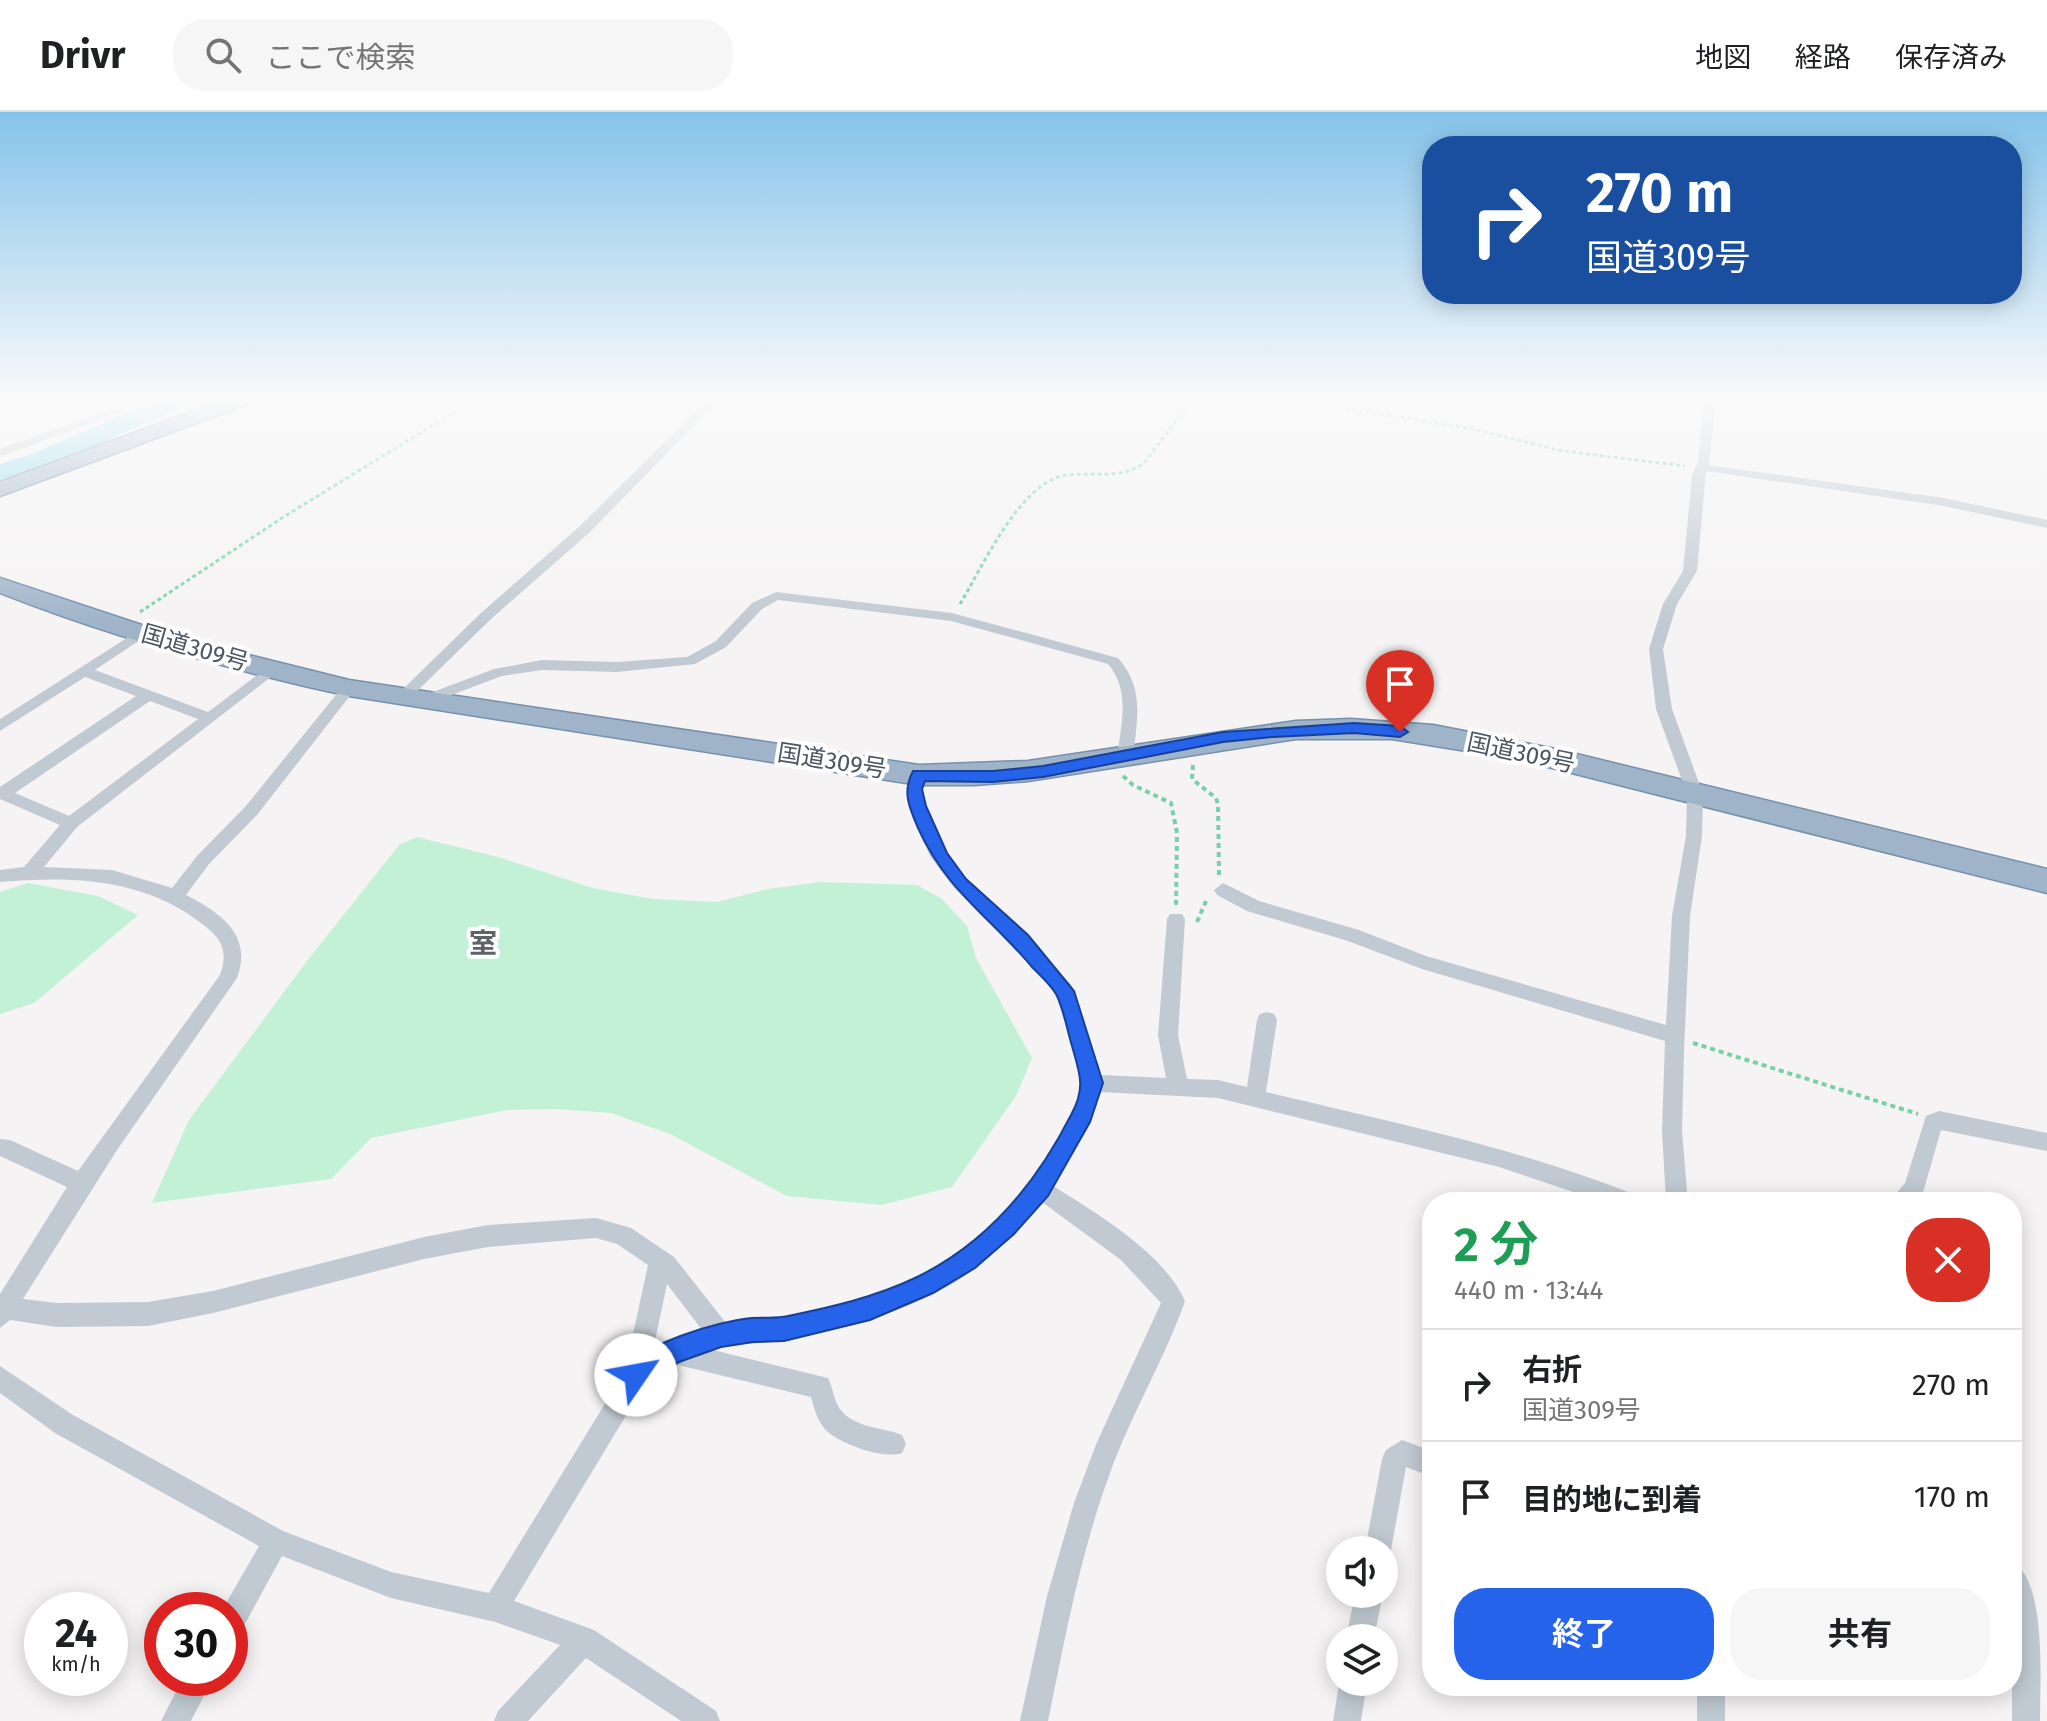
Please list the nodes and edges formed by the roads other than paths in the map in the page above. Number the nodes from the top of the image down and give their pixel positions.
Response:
1 (38, 475) edge
2 (638, 475) edge
3 (1699, 475) edge
4 (1756, 475) edge
5 (0, 489) edge
6 (2047, 524) edge
7 (0, 585) edge
8 (129, 630) junction
9 (273, 670) junction
10 (84, 671) junction
11 (349, 688) junction
12 (148, 695) junction
13 (417, 697) junction
14 (210, 718) junction
15 (0, 726) edge
16 (1121, 758) junction
17 (919, 775) junction
18 (1, 793) edge
19 (1695, 794) junction
20 (71, 823) junction
21 (29, 873) junction
22 (0, 876) edge
23 (2047, 881) edge
24 (1223, 890) road end
25 (176, 895) junction
26 (1176, 919) road end
27 (1267, 1020) dead end
28 (1675, 1036) junction
29 (1093, 1083) junction
30 (1178, 1086) junction
31 (1255, 1098) junction
32 (2047, 1142) edge
33 (3, 1147) dead end
34 (81, 1183) junction
35 (1040, 1189) junction
36 (1603, 1192) edge
37 (1676, 1192) edge
38 (1911, 1192) edge
39 (660, 1261) junction
40 (1, 1313) edge
41 (721, 1335) junction
42 (672, 1352) junction
43 (636, 1375) junction
44 (0, 1378) edge
45 (893, 1444) dead end
46 (1422, 1460) edge
47 (1381, 1536) edge
48 (276, 1541) junction
49 (2022, 1589) edge
50 (247, 1592) edge
51 (495, 1608) junction
52 (584, 1640) junction
53 (189, 1696) edge
54 (1351, 1696) edge
55 (1711, 1696) edge
56 (175, 1721) edge
57 (508, 1721) edge
58 (706, 1721) edge
59 (1034, 1721) edge
60 (1347, 1721) edge
61 (1711, 1721) edge
62 (2026, 1721) edge

1 - 5 highway
2 - 13 street
3 - 19 street
4 - 6 street
7 - 8 highway, 国道309号
8 - 9 highway, 国道309号
8 - 10 street
9 - 11 highway, 国道309号
9 - 14 street
10 - 12 street
10 - 15 street
11 - 13 highway, 国道309号
11 - 25 street
12 - 14 street
12 - 18 street
13 - 16 street
13 - 17 highway, 国道309号
14 - 20 street
16 - 17 highway, 国道309号
16 - 19 highway, 国道309号
17 - 29 street
18 - 20 street
19 - 23 highway, 国道309号
19 - 28 street
20 - 21 street
21 - 22 street
21 - 25 street
24 - 28 street
25 - 34 street
26 - 30 street
27 - 31 street
28 - 37 street
29 - 30 street
29 - 35 street
30 - 31 street
31 - 36 street
32 - 38 street
33 - 34 street
34 - 40 street
35 - 41 street
35 - 59 street
39 - 40 street
39 - 41 street
39 - 43 street
41 - 42 street
42 - 43 street
42 - 45 street
43 - 51 street
44 - 48 street
46 - 47 street
48 - 50 street
48 - 51 street
49 - 62 street
51 - 52 street
52 - 57 street
52 - 58 street
53 - 56 street
54 - 60 street
55 - 61 street

